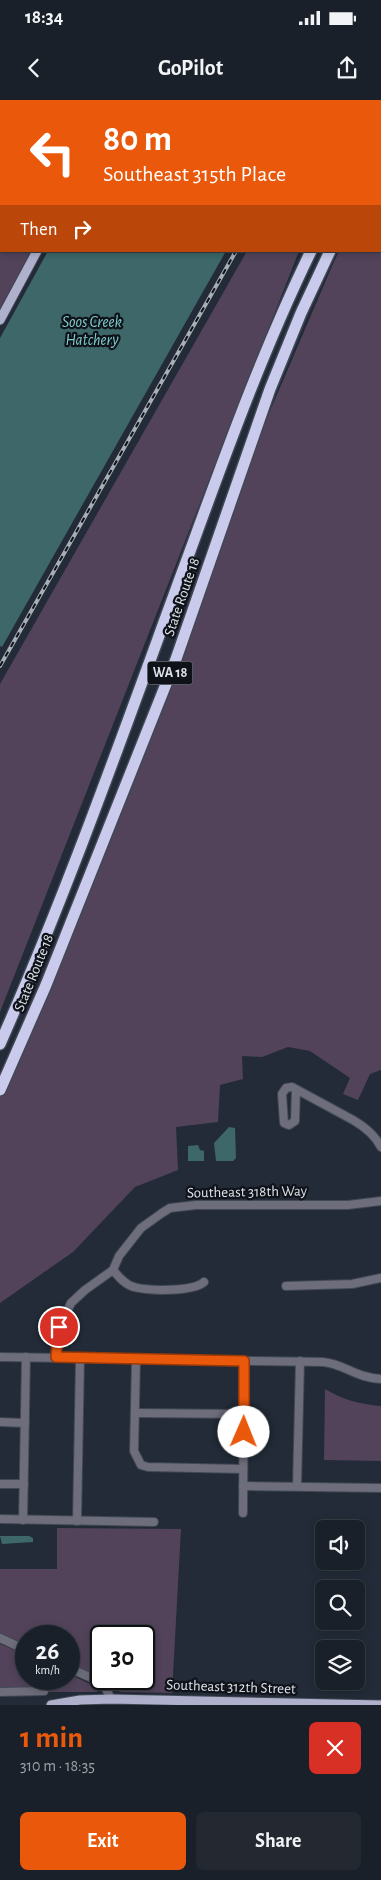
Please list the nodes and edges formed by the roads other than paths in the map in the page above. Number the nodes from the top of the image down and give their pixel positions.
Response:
1 (37, 252) edge
2 (311, 252) edge
3 (330, 252) edge
4 (0, 320) edge
5 (0, 1044) edge
6 (0, 1090) edge
7 (296, 1090) dead end
8 (381, 1147) edge
9 (381, 1201) edge
10 (112, 1270) junction
11 (381, 1278) edge
12 (204, 1282) dead end
13 (286, 1286) dead end
14 (0, 1356) edge
15 (26, 1357) junction
16 (56, 1357) junction
17 (80, 1358) junction
18 (136, 1359) junction
19 (244, 1361) junction
20 (300, 1361) junction
21 (381, 1380) edge
22 (136, 1413) junction
23 (244, 1414) junction
24 (0, 1422) edge
25 (25, 1423) junction
26 (243, 1469) junction
27 (0, 1484) edge
28 (24, 1484) junction
29 (243, 1486) junction
30 (297, 1486) junction
31 (381, 1488) edge
32 (243, 1513) dead end
33 (0, 1519) edge
34 (23, 1520) junction
35 (77, 1521) junction
36 (154, 1522) dead end
37 (0, 1638) edge
38 (15, 1645) edge
39 (80, 1673) edge
40 (44, 1691) dead end
41 (0, 1692) edge
42 (112, 1699) junction
43 (50, 1705) edge
44 (381, 1705) edge

1 - 4 main road
2 - 5 highway, State Route 18 / WA 18
3 - 6 highway, State Route 18 / WA 18
7 - 8 street
9 - 10 street, Southeast 318th Way
10 - 12 street
10 - 16 street
11 - 13 street
14 - 15 street
15 - 16 street
15 - 25 street
16 - 17 street
17 - 18 street
17 - 35 street
18 - 19 street
18 - 22 street
19 - 20 street
19 - 23 street
20 - 21 street
20 - 30 street
22 - 23 street
22 - 26 street
23 - 26 street
24 - 25 street
25 - 28 street
26 - 29 street
27 - 28 street
28 - 34 street
29 - 30 street
29 - 32 street
30 - 31 street
33 - 34 street
34 - 35 street
35 - 36 street
37 - 38 street
39 - 42 street
40 - 41 street
42 - 43 main road, Southeast 312th Street
42 - 44 main road, Southeast 312th Street

